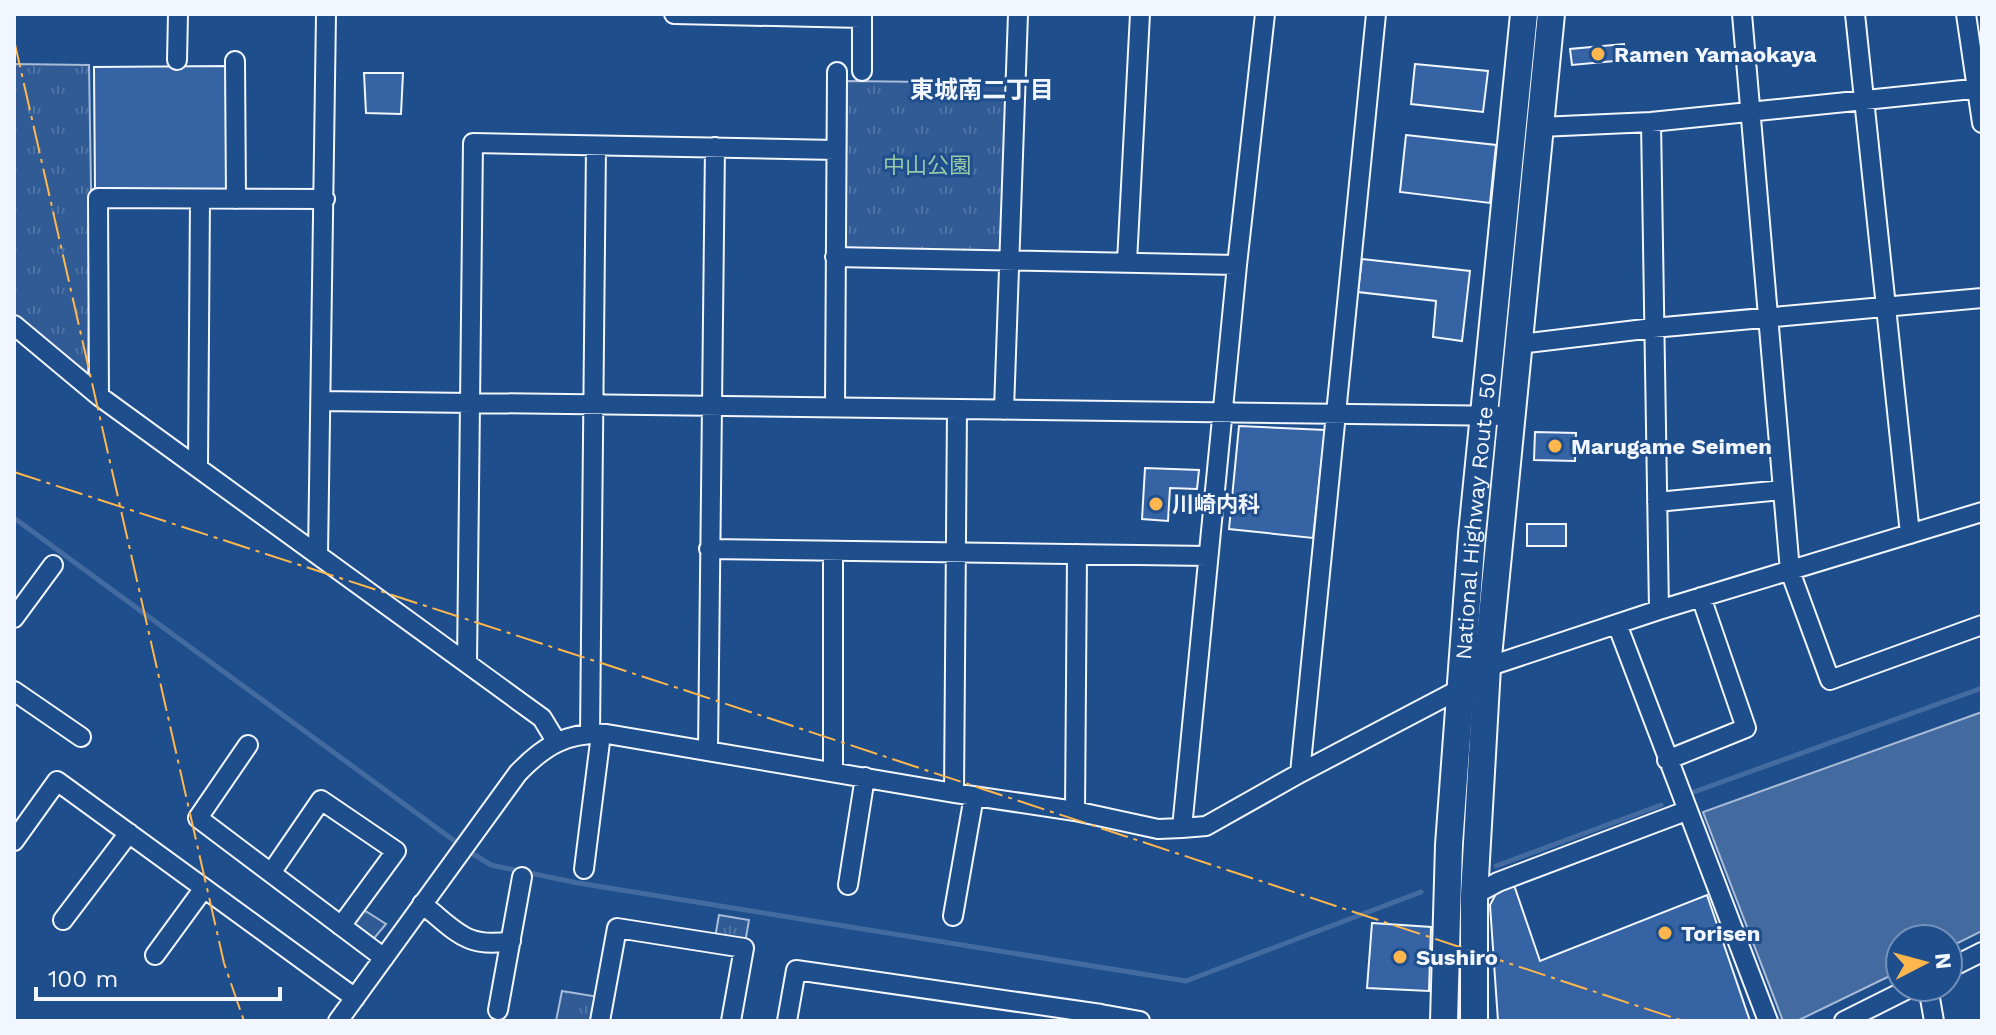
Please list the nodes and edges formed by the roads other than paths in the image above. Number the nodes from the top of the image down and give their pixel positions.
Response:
1 (178, 14) edge
2 (326, 14) edge
3 (674, 14) edge
4 (1018, 14) edge
5 (1140, 14) edge
6 (1265, 14) edge
7 (1376, 14) edge
8 (1524, 14) edge
9 (1551, 14) edge
10 (1742, 14) edge
11 (1855, 14) edge
12 (1966, 14) edge
13 (732, 15) edge
14 (862, 16) edge
15 (177, 60) dead end
16 (235, 61) dead end
17 (862, 71) dead end
18 (837, 72) dead end
19 (1980, 88) edge
20 (1865, 99) junction
21 (1751, 111) junction
22 (1651, 122) junction
23 (1982, 123) edge
24 (1540, 127) junction
25 (596, 146) junction
26 (715, 147) junction
27 (836, 150) junction
28 (200, 199) junction
29 (236, 199) junction
30 (325, 199) junction
31 (835, 257) junction
32 (1011, 261) junction
33 (1127, 262) junction
34 (1237, 265) junction
35 (1982, 298) edge
36 (1885, 306) junction
37 (1767, 318) junction
38 (14, 325) edge
39 (1653, 328) junction
40 (1520, 344) junction
41 (99, 396) junction
42 (321, 401) junction
43 (469, 402) junction
44 (593, 404) junction
45 (711, 406) junction
46 (835, 407) junction
47 (957, 409) junction
48 (1004, 410) junction
49 (1224, 412) junction
50 (1335, 415) junction
51 (1483, 416) junction
52 (1513, 416) junction
53 (198, 466) junction
54 (1782, 490) junction
55 (1657, 502) junction
56 (1982, 512) edge
57 (1910, 534) junction
58 (709, 549) junction
59 (833, 551) junction
60 (956, 552) junction
61 (1077, 554) junction
62 (318, 555) junction
63 (1208, 556) junction
64 (53, 565) dead end
65 (1790, 571) junction
66 (1701, 597) junction
67 (1659, 610) junction
68 (14, 618) edge
69 (1617, 624) junction
70 (1982, 625) edge
71 (467, 663) junction
72 (1487, 667) junction
73 (1460, 689) junction
74 (15, 693) edge
75 (596, 733) junction
76 (81, 737) dead end
77 (556, 741) junction
78 (248, 745) dead end
79 (708, 750) junction
80 (1667, 760) junction
81 (833, 772) junction
82 (1300, 773) junction
83 (865, 777) junction
84 (954, 793) junction
85 (974, 796) junction
86 (1075, 811) junction
87 (1686, 811) junction
88 (1182, 828) junction
89 (129, 833) junction
90 (14, 841) edge
91 (584, 869) dead end
92 (271, 873) junction
93 (522, 877) dead end
94 (848, 885) dead end
95 (204, 888) junction
96 (1474, 895) junction
97 (422, 904) junction
98 (953, 916) dead end
99 (63, 920) dead end
100 (341, 926) junction
101 (511, 941) junction
102 (1982, 952) edge
103 (155, 955) dead end
104 (384, 958) junction
105 (1964, 961) edge
106 (355, 998) junction
107 (1884, 1001) edge
108 (498, 1010) dead end
109 (1100, 1018) edge
110 (338, 1021) edge
111 (600, 1021) edge
112 (731, 1021) edge
113 (787, 1021) edge
114 (1140, 1021) edge
115 (1444, 1021) edge
116 (1474, 1021) edge
117 (1768, 1021) edge
118 (1844, 1021) edge

1 - 15 street
2 - 30 street
3 - 13 street
4 - 32 street
5 - 33 street
6 - 34 street
7 - 50 street
8 - 51 highway, National Highway Route 50
9 - 24 highway, National Highway Route 50
10 - 21 street
11 - 20 street
12 - 19 street
13 - 14 street
14 - 17 street
16 - 29 street
18 - 27 street
19 - 20 street
19 - 23 street
20 - 21 street
20 - 36 street
21 - 22 street
21 - 37 street
22 - 24 street
22 - 39 street
24 - 40 highway, National Highway Route 50
25 - 26 street
25 - 43 street
25 - 44 street
26 - 27 street
26 - 45 street
27 - 31 street
28 - 29 street
28 - 41 street
28 - 53 street
29 - 30 street
30 - 42 street
31 - 32 street
31 - 46 street
32 - 33 street
32 - 48 street
33 - 34 street
34 - 49 street
35 - 36 street
36 - 37 street
36 - 57 street
37 - 39 street
37 - 54 street
38 - 41 street
39 - 40 street
39 - 55 street
40 - 52 highway, National Highway Route 50
41 - 53 street
42 - 43 street
42 - 62 street
43 - 44 street
43 - 71 street
44 - 45 street
44 - 75 street
45 - 46 street
45 - 58 street
46 - 47 street
47 - 48 street
47 - 60 street
48 - 49 street
49 - 50 street
49 - 63 street
50 - 51 street
50 - 82 street
51 - 52 street
51 - 73 highway, National Highway Route 50
52 - 72 highway, National Highway Route 50
53 - 62 street
54 - 55 street
54 - 65 street
55 - 67 street
56 - 57 street
57 - 65 street
58 - 59 street
58 - 79 street
59 - 60 street
59 - 81 street
60 - 61 street
60 - 84 street
61 - 63 street
61 - 86 street
62 - 71 street
63 - 88 street
64 - 68 street
65 - 66 street
65 - 70 street
66 - 67 street
66 - 80 street
67 - 69 street
69 - 72 street
69 - 80 street
71 - 77 street
72 - 96 highway, National Highway Route 50
73 - 82 street
73 - 115 highway, National Highway Route 50
74 - 76 street
75 - 77 street
75 - 79 street
75 - 91 street
77 - 97 street
78 - 92 street
79 - 81 street
80 - 87 street
81 - 83 street
82 - 88 street
83 - 84 street
83 - 94 street
84 - 85 street
85 - 86 street
85 - 98 street
86 - 88 street
87 - 96 street
87 - 117 street
89 - 90 street
89 - 95 street
89 - 99 street
92 - 100 street
92 - 100 street
93 - 101 street
95 - 103 street
95 - 106 street
96 - 116 highway, National Highway Route 50
97 - 101 street
97 - 104 street
100 - 104 street
101 - 108 street
102 - 105 street
104 - 106 street
106 - 110 street
107 - 118 street
109 - 113 street
109 - 114 street
111 - 112 street

